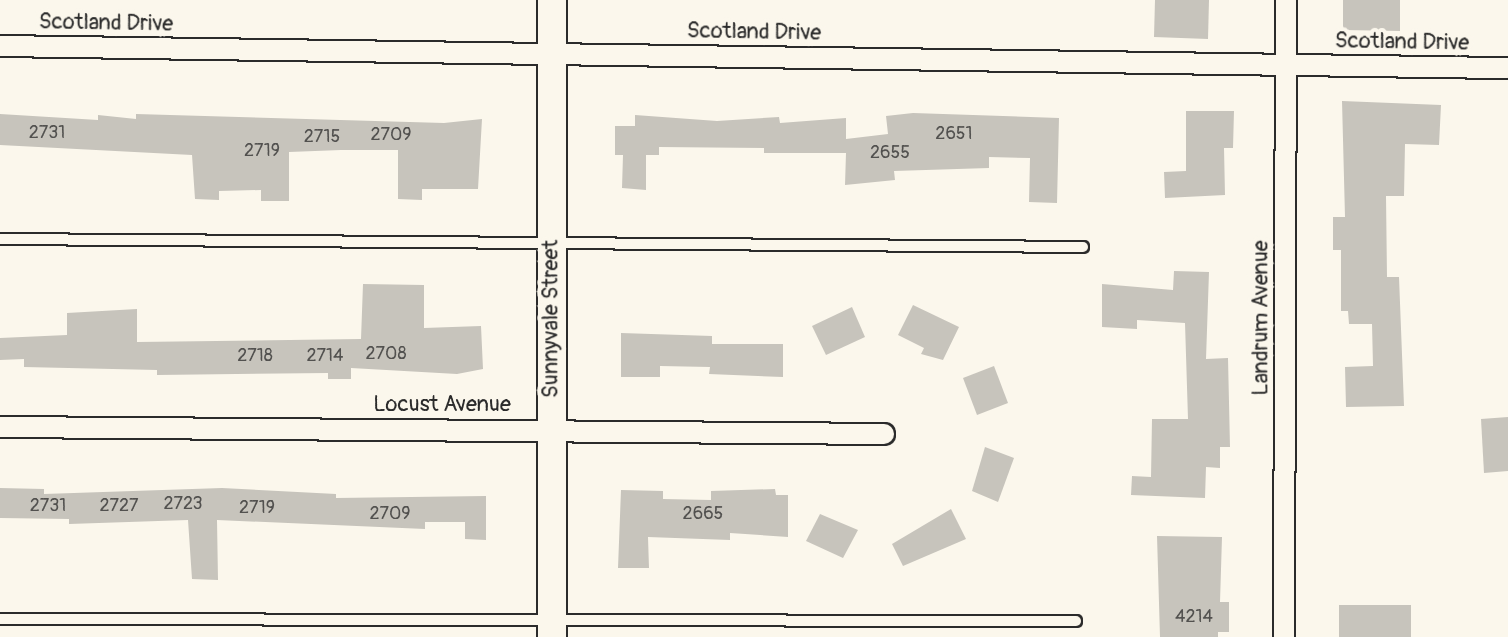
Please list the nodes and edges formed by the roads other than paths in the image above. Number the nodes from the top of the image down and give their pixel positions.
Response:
1 (552, 0) edge
2 (1286, 0) edge
3 (0, 46) edge
4 (552, 53) junction
5 (1286, 64) junction
6 (1508, 68) edge
7 (0, 239) edge
8 (551, 242) junction
9 (1083, 247) dead end
10 (0, 427) edge
11 (550, 429) junction
12 (884, 434) dead end
13 (0, 619) edge
14 (1076, 621) dead end
15 (552, 628) edge
16 (1284, 637) edge

1 - 4 street, Sunnyvale Street
2 - 5 street, Landrum Avenue
3 - 4 street, Scotland Drive
4 - 5 street, Scotland Drive
4 - 8 street, Sunnyvale Street
5 - 6 street, Scotland Drive
5 - 16 street, Landrum Avenue
7 - 8 lane
8 - 9 lane
8 - 11 street, Sunnyvale Street
10 - 11 street, Locust Avenue
11 - 12 street, Locust Avenue
11 - 15 street, Sunnyvale Street
13 - 15 lane
14 - 15 lane

